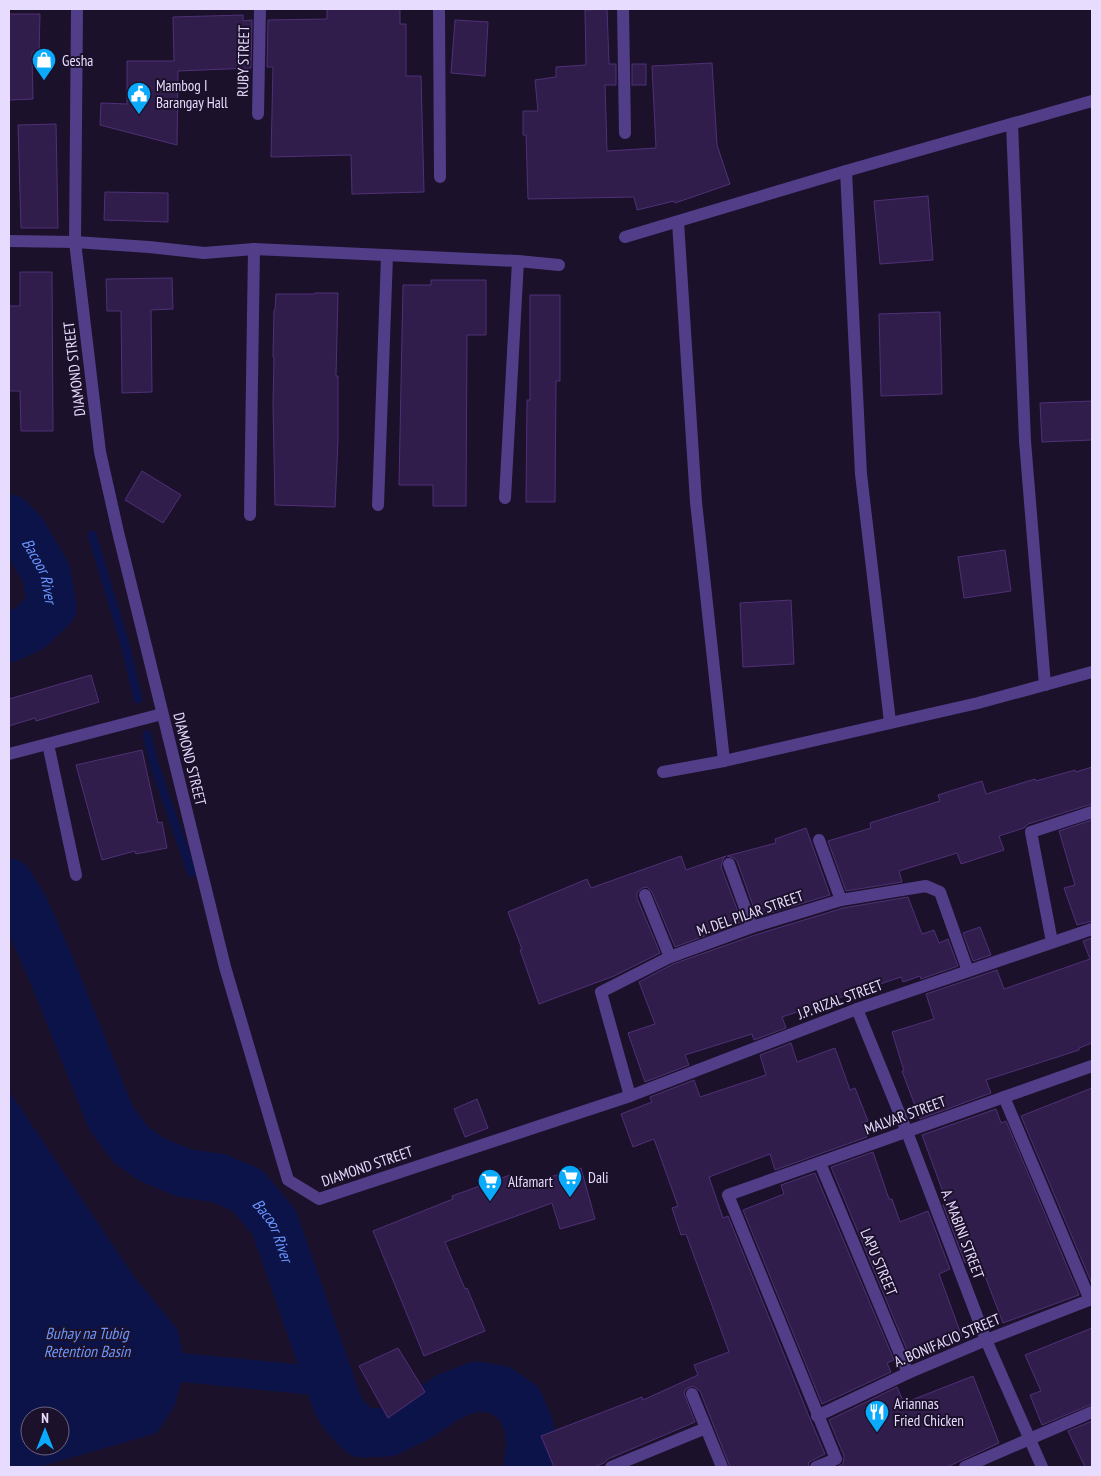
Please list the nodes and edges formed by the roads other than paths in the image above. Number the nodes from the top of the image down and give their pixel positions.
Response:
1 (78, 9) edge
2 (260, 9) edge
3 (438, 9) edge
4 (623, 9) edge
5 (1092, 101) edge
6 (258, 114) dead end
7 (1012, 124) junction
8 (625, 133) dead end
9 (846, 171) junction
10 (440, 177) dead end
11 (678, 222) junction
12 (625, 237) dead end
13 (9, 241) edge
14 (75, 242) junction
15 (254, 249) junction
16 (387, 256) junction
17 (518, 261) junction
18 (559, 265) dead end
19 (505, 498) dead end
20 (378, 505) dead end
21 (250, 515) dead end
22 (1092, 672) edge
23 (1046, 685) junction
24 (162, 714) junction
25 (890, 722) junction
26 (48, 744) junction
27 (9, 754) edge
28 (724, 761) junction
29 (663, 772) dead end
30 (1092, 812) edge
31 (819, 840) dead end
32 (729, 864) dead end
33 (76, 875) dead end
34 (645, 895) dead end
35 (841, 900) junction
36 (752, 928) junction
37 (1092, 929) edge
38 (1052, 942) junction
39 (670, 957) junction
40 (968, 971) junction
41 (858, 1009) junction
42 (1092, 1067) edge
43 (630, 1096) junction
44 (1004, 1097) junction
45 (600, 1105) joint
46 (907, 1132) junction
47 (820, 1163) junction
48 (1091, 1299) edge
49 (986, 1340) junction
50 (908, 1373) junction
51 (692, 1394) dead end
52 (1092, 1412) edge
53 (817, 1416) junction
54 (706, 1428) junction
55 (1030, 1438) junction
56 (611, 1467) edge
57 (722, 1467) edge
58 (816, 1467) edge
59 (965, 1467) edge
60 (1042, 1467) edge

1 - 14 street, DIAMOND STREET
2 - 6 street, RUBY STREET
3 - 10 street
4 - 8 street
5 - 7 street
7 - 9 street
7 - 23 street
9 - 11 street
9 - 25 street
11 - 12 street
11 - 28 street
13 - 14 street
14 - 15 street
14 - 24 street, DIAMOND STREET
15 - 16 street
15 - 21 street
16 - 17 street
16 - 20 street
17 - 18 street
17 - 19 street
22 - 23 street
23 - 25 street
24 - 26 street
24 - 45 street, DIAMOND STREET
25 - 28 street
26 - 27 street
26 - 33 street
28 - 29 street
30 - 38 street
31 - 35 street
32 - 36 street
34 - 39 street
35 - 36 street, M. DEL PILAR STREET
35 - 40 street, M. DEL PILAR STREET
36 - 39 street, M. DEL PILAR STREET
37 - 38 street, J.P. RIZAL STREET
38 - 40 street, J.P. RIZAL STREET
39 - 43 street, M. DEL PILAR STREET
40 - 41 street, J.P. RIZAL STREET
41 - 43 street, J.P. RIZAL STREET
41 - 46 street, A. MABINI STREET
42 - 44 street, MALVAR STREET
43 - 45 street, J.P. RIZAL STREET
44 - 46 street, MALVAR STREET
44 - 48 street
46 - 47 street, MALVAR STREET
46 - 49 street, A. MABINI STREET
47 - 50 street, LAPU STREET
47 - 53 street, MALVAR STREET
48 - 49 street, A. BONIFACIO STREET
49 - 50 street, A. BONIFACIO STREET
49 - 55 street, A. MABINI STREET
50 - 53 street, A. BONIFACIO STREET
51 - 54 street
52 - 55 street
53 - 58 street
54 - 56 street
54 - 57 street
55 - 59 street
55 - 60 street, A. MABINI STREET

